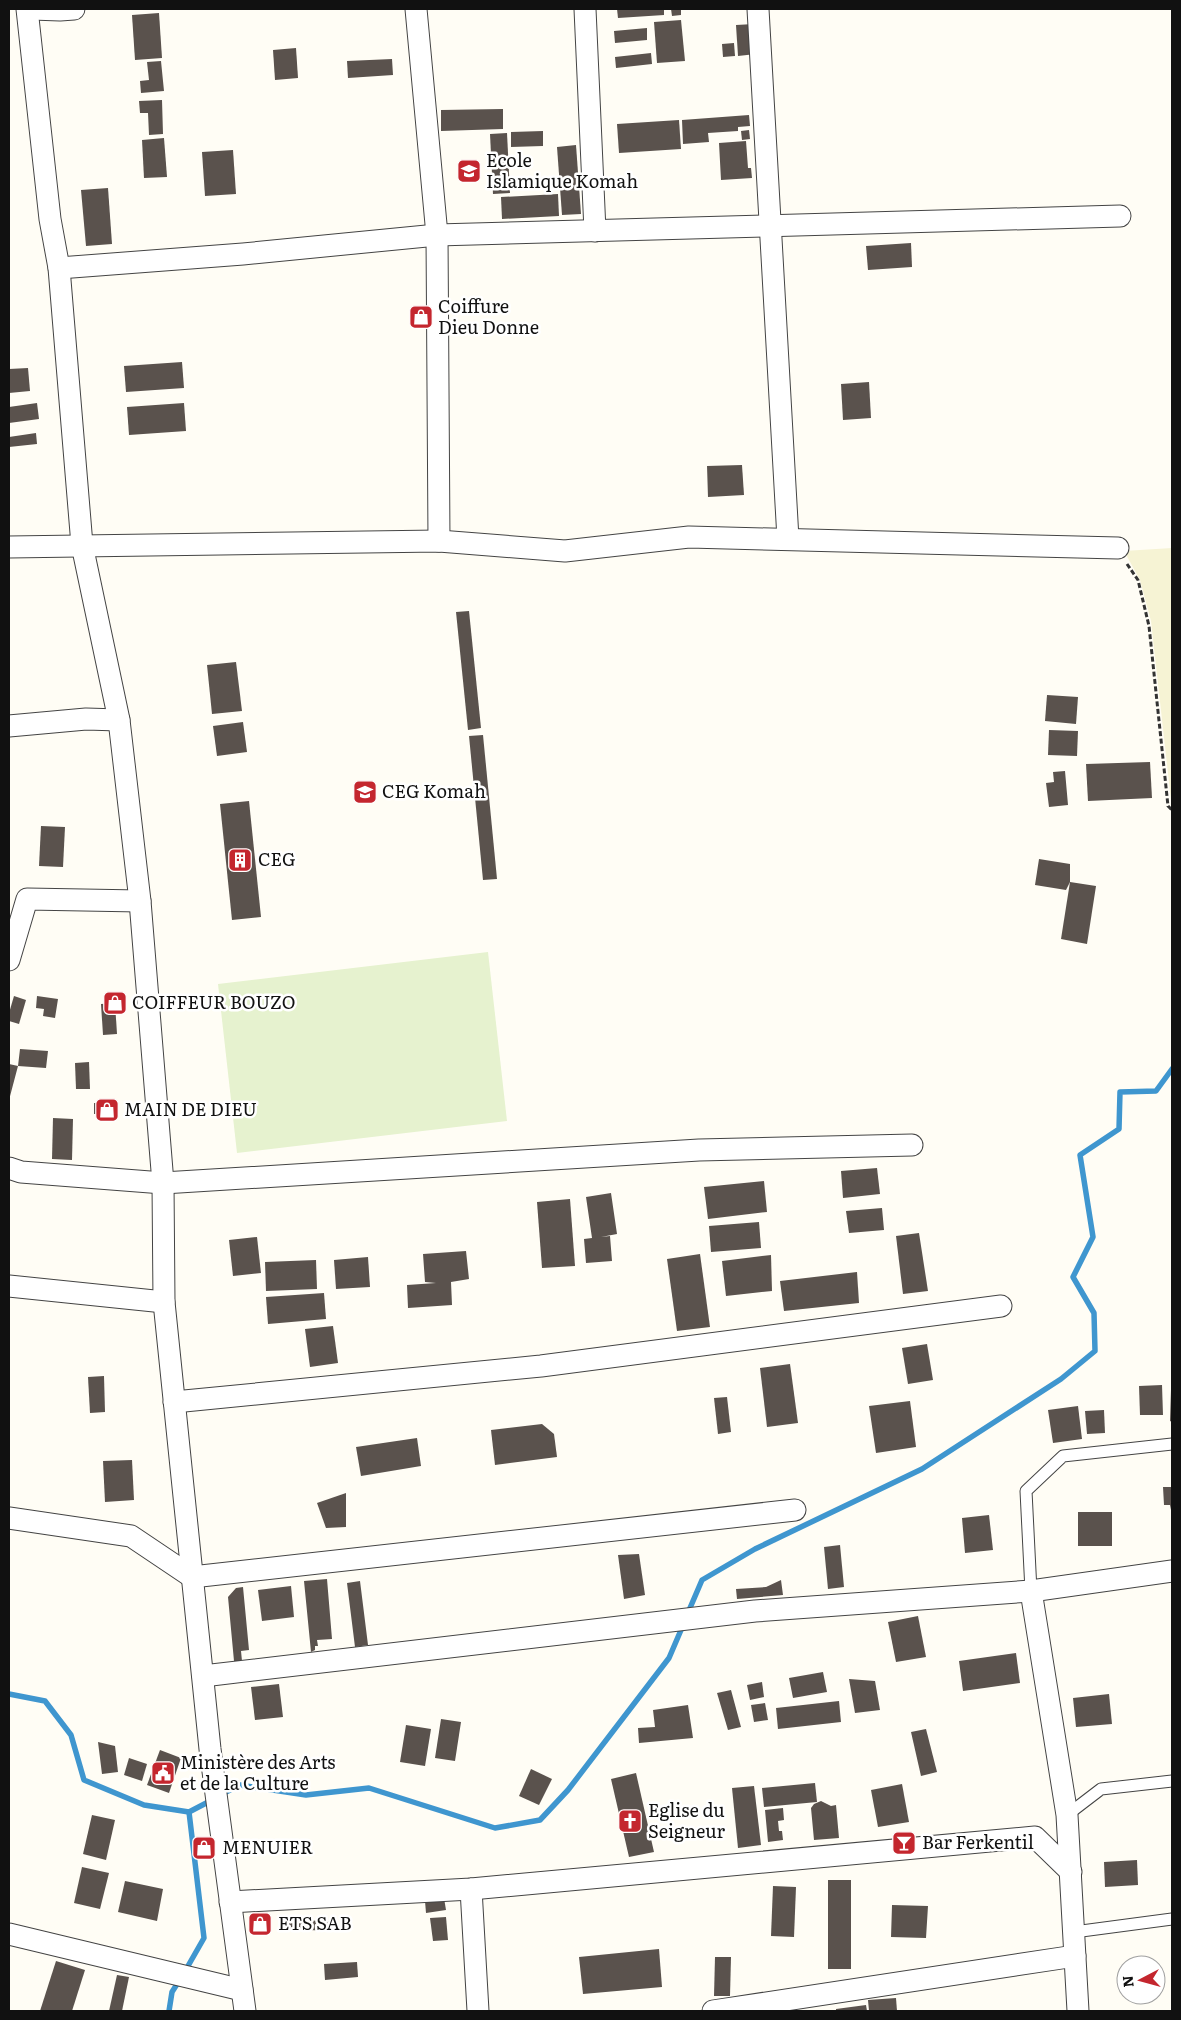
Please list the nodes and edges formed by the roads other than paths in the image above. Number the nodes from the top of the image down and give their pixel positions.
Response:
1 (27, 9) edge
2 (32, 9) edge
3 (74, 9) edge
4 (416, 9) edge
5 (584, 9) edge
6 (758, 9) edge
7 (1120, 216) dead end
8 (770, 226) junction
9 (595, 231) junction
10 (437, 235) junction
11 (59, 268) junction
12 (788, 539) junction
13 (439, 541) junction
14 (82, 545) junction
15 (9, 547) edge
16 (1118, 548) road end
17 (119, 720) junction
18 (9, 726) edge
19 (140, 902) junction
20 (9, 960) edge
21 (912, 1145) dead end
22 (9, 1168) edge
23 (163, 1183) junction
24 (9, 1286) edge
25 (164, 1302) junction
26 (1001, 1306) dead end
27 (174, 1402) junction
28 (1172, 1444) edge
29 (795, 1510) dead end
30 (9, 1518) edge
31 (1172, 1571) edge
32 (192, 1577) junction
33 (1031, 1591) junction
34 (203, 1676) junction
35 (1172, 1781) edge
36 (1067, 1815) junction
37 (1035, 1836) junction
38 (1071, 1872) junction
39 (471, 1888) junction
40 (230, 1902) junction
41 (1172, 1920) edge
42 (1074, 1932) junction
43 (9, 1934) edge
44 (1075, 1956) junction
45 (242, 1990) junction
46 (245, 2011) edge
47 (478, 2011) edge
48 (713, 2011) edge
49 (1078, 2011) edge

1 - 11 street
2 - 3 street
4 - 10 street
5 - 9 street
6 - 8 street
7 - 8 street
8 - 9 street
8 - 12 street
9 - 10 street
10 - 11 street
10 - 13 street
11 - 14 street
12 - 13 street
12 - 16 street
13 - 14 street
14 - 15 street
14 - 17 street
17 - 18 street
17 - 19 street
19 - 20 street
19 - 23 street
21 - 23 street
22 - 23 street
23 - 25 street
24 - 25 street
25 - 27 street
26 - 27 street
27 - 32 street
28 - 33 lane
29 - 32 street
30 - 32 street
31 - 33 street
32 - 34 street
33 - 34 street
33 - 36 street
34 - 40 street
35 - 36 lane
36 - 37 street
36 - 38 street
37 - 38 street
37 - 39 street
38 - 42 street
39 - 40 street
39 - 47 street
40 - 45 street
41 - 42 lane
42 - 44 street
43 - 45 street
44 - 48 street
44 - 49 street
45 - 46 street

